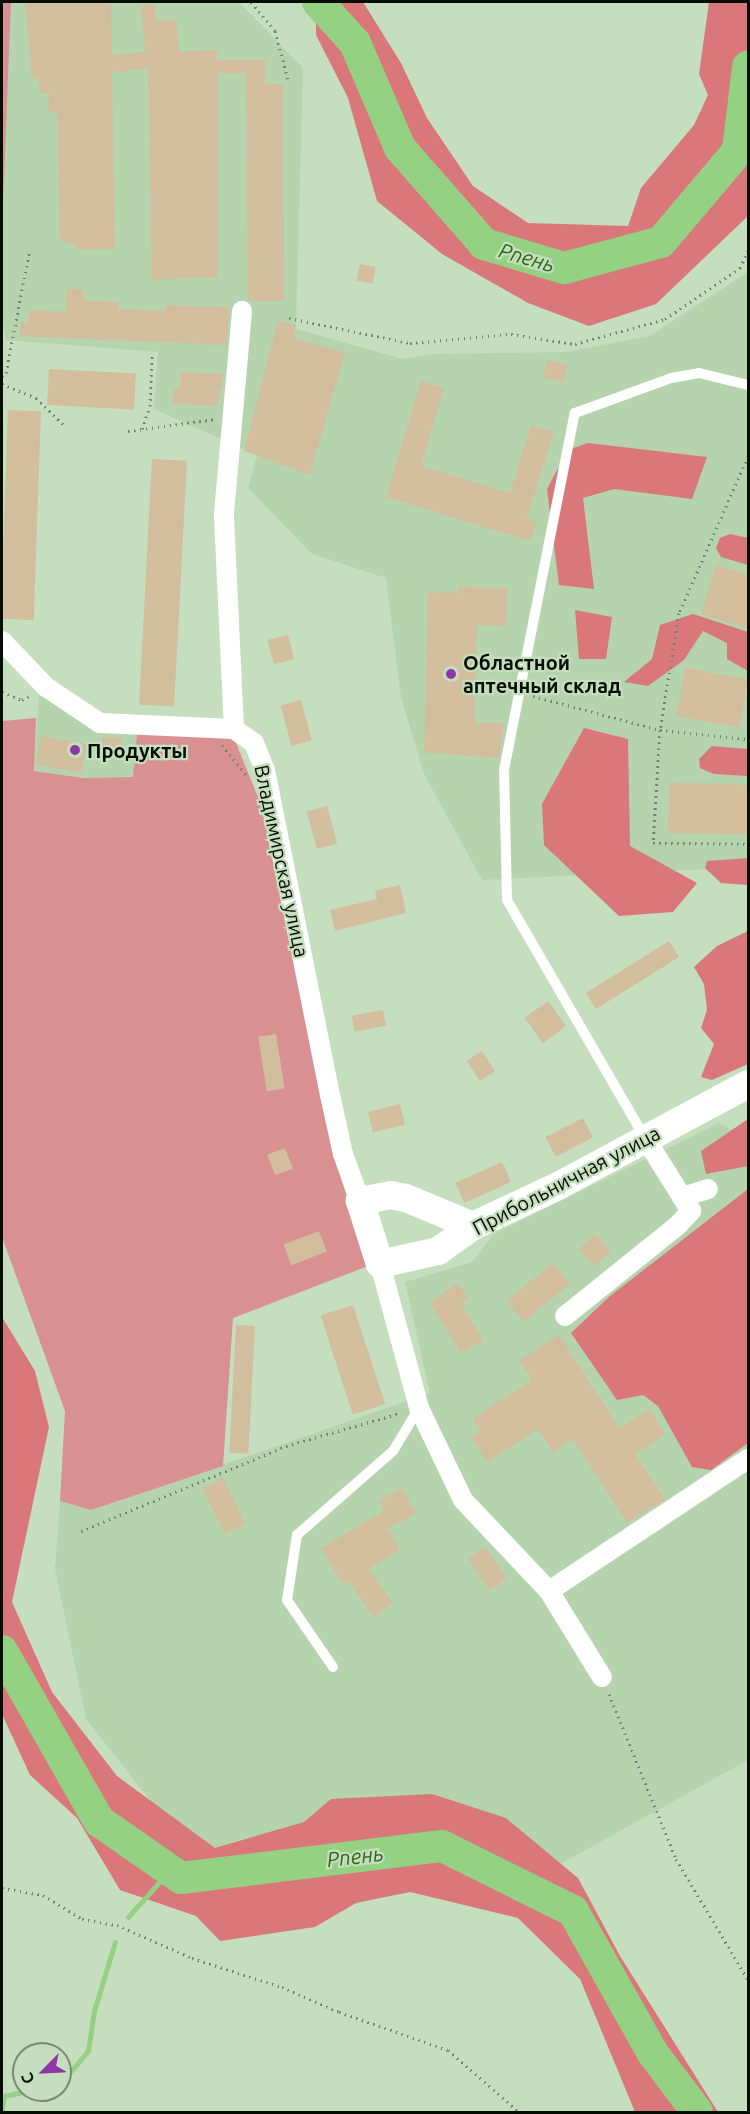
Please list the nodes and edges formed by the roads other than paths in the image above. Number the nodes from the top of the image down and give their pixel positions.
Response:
1 (242, 311) dead end
2 (748, 385) edge
3 (2, 641) edge
4 (234, 729) junction
5 (748, 1084) edge
6 (645, 1138) junction
7 (708, 1189) dead end
8 (682, 1197) junction
9 (360, 1201) junction
10 (473, 1226) junction
11 (380, 1264) junction
12 (565, 1316) dead end
13 (419, 1408) junction
14 (748, 1459) edge
15 (549, 1591) junction
16 (333, 1667) dead end
17 (602, 1677) road end

1 - 4 street
2 - 6 lane
3 - 4 street
4 - 9 street, Владимирская улица
5 - 6 street, Прибольничная улица
6 - 8 street
6 - 10 street, Прибольничная улица
7 - 8 street
8 - 12 street
9 - 10 street
9 - 11 street
10 - 11 street, Прибольничная улица
11 - 13 street
13 - 15 street
13 - 16 lane
14 - 15 street
15 - 17 street

